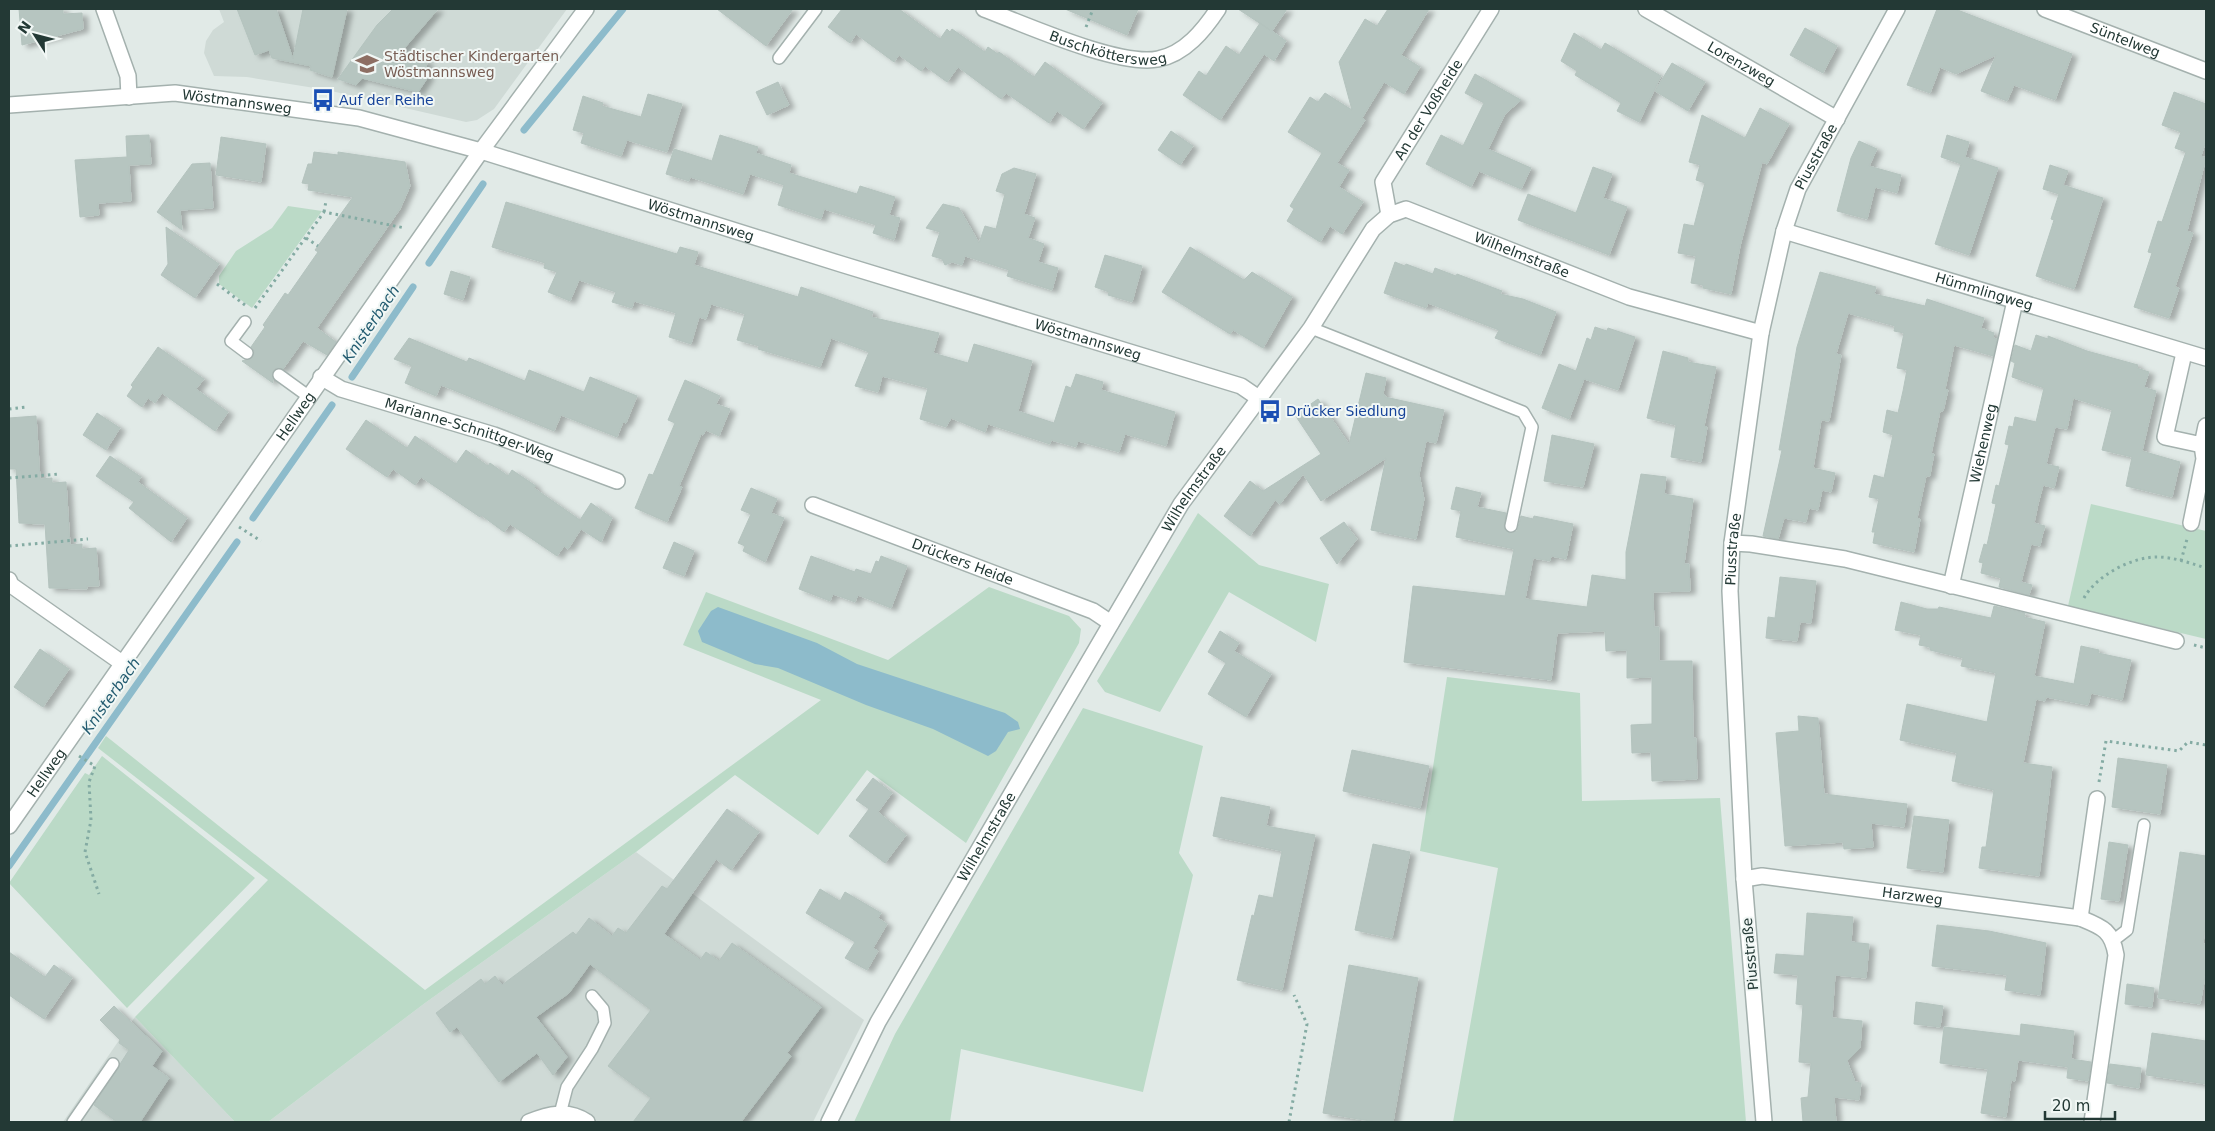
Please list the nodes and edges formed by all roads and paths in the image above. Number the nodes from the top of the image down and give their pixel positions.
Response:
1 (104, 9) edge
2 (586, 9) edge
3 (816, 9) edge
4 (984, 9) edge
5 (1218, 9) edge
6 (1491, 9) edge
7 (1646, 9) edge
8 (1897, 9) edge
9 (2045, 9) edge
10 (779, 58) dead end
11 (2206, 71) edge
12 (129, 96) junction
13 (9, 104) edge
14 (1837, 119) junction
15 (480, 151) junction
16 (326, 201) dead end
17 (324, 212) junction
18 (1389, 214) junction
19 (1784, 231) junction
20 (421, 237) junction
21 (306, 238) junction
22 (318, 246) dead end
23 (217, 284) dead end
24 (2015, 301) junction
25 (245, 322) dead end
26 (1311, 328) junction
27 (1761, 333) junction
28 (247, 353) dead end
29 (2184, 353) junction
30 (2206, 358) edge
31 (279, 375) dead end
32 (321, 377) junction
33 (308, 396) junction
34 (1260, 398) junction
35 (27, 407) dead end
36 (9, 409) edge
37 (2206, 426) edge
38 (2202, 445) junction
39 (58, 474) dead end
40 (9, 478) edge
41 (616, 481) dead end
42 (813, 505) dead end
43 (2191, 523) dead end
44 (1511, 526) dead end
45 (252, 536) dead end
46 (88, 539) dead end
47 (261, 541) dead end
48 (1732, 543) junction
49 (9, 546) edge
50 (2206, 568) edge
51 (10, 583) edge
52 (1951, 586) junction
53 (2073, 616) junction
54 (1111, 623) junction
55 (2176, 641) dead end
56 (122, 663) junction
57 (2206, 744) edge
58 (72, 751) dead end
59 (2096, 799) joint
60 (2144, 825) dead end
61 (9, 826) edge
62 (1744, 880) junction
63 (98, 894) dead end
64 (2080, 918) junction
65 (2114, 940) junction
66 (1294, 995) dead end
67 (592, 996) dead end
68 (113, 1064) dead end
69 (560, 1114) junction
70 (73, 1122) edge
71 (529, 1122) edge
72 (587, 1122) edge
73 (829, 1122) edge
74 (1289, 1122) edge
75 (1764, 1122) edge
76 (2092, 1122) edge

1 - 12 street
2 - 15 street, Hellweg
3 - 10 lane
4 - 5 street, Buschköttersweg
6 - 18 street, An der Voßheide
7 - 14 street, Lorenzweg
8 - 14 street, Piusstraße
9 - 11 street, Süntelweg
12 - 13 street, Wöstmannsweg
12 - 15 street, Wöstmannsweg
14 - 19 street, Piusstraße
15 - 20 street, Hellweg
15 - 34 street, Wöstmannsweg
16 - 17 path
17 - 20 path
17 - 21 path
18 - 26 street, Wilhelmstraße
18 - 27 street, Wilhelmstraße
19 - 24 street, Hümmlingweg
19 - 27 street, Piusstraße
20 - 32 street, Hellweg
21 - 22 path
21 - 23 path
24 - 29 street, Hümmlingweg
24 - 52 street, Wiehenweg
25 - 28 lane
26 - 34 street, Wilhelmstraße
26 - 44 lane
27 - 48 street, Piusstraße
29 - 30 street, Hümmlingweg
29 - 38 street
31 - 33 lane
32 - 33 street, Hellweg
32 - 41 street, Marianne-Schnittger-Weg
33 - 56 street, Hellweg
34 - 54 street, Wilhelmstraße
35 - 36 path
37 - 38 street
38 - 43 street
39 - 40 path
42 - 54 street, Drückers Heide
45 - 47 path
46 - 49 path
48 - 52 street
48 - 62 street, Piusstraße
50 - 53 path
51 - 56 street
52 - 53 street
53 - 55 street
54 - 73 street, Wilhelmstraße
56 - 61 street, Hellweg
57 - 59 path
58 - 63 path
59 - 64 street
60 - 65 lane
62 - 64 street, Harzweg
62 - 75 street, Piusstraße
64 - 65 street, Harzweg
65 - 76 street
66 - 74 path
67 - 69 lane
68 - 70 lane
69 - 71 street
69 - 72 street

